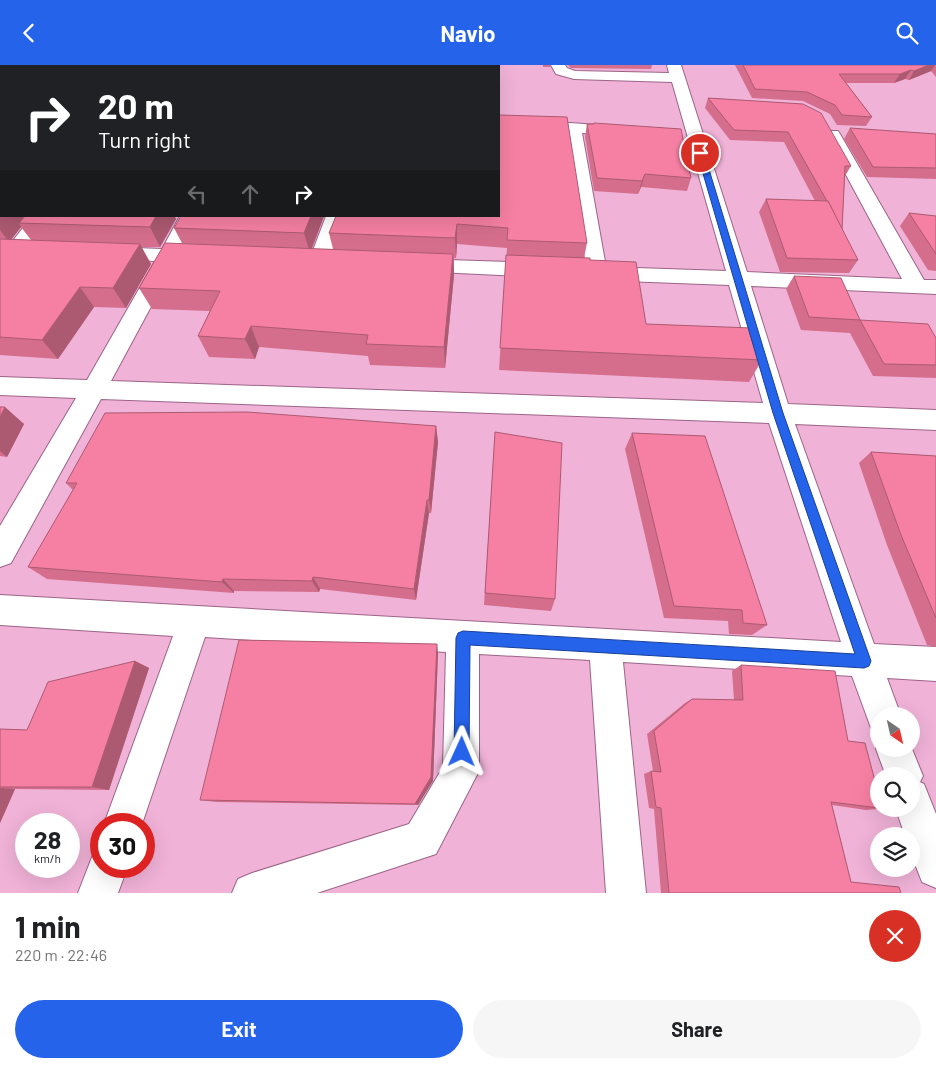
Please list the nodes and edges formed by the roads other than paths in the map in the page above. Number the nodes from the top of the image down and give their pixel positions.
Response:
1 (558, 65) edge
2 (676, 71) edge
3 (500, 123) edge
4 (573, 127) junction
5 (639, 131) edge
6 (850, 133) edge
7 (41, 217) edge
8 (189, 217) edge
9 (336, 217) edge
10 (16, 251) edge
11 (92, 253) edge
12 (168, 255) junction
13 (215, 257) edge
14 (319, 261) edge
15 (393, 264) edge
16 (580, 272) junction
17 (738, 279) junction
18 (926, 286) edge
19 (0, 386) edge
20 (94, 389) junction
21 (778, 413) junction
22 (936, 420) edge
23 (0, 553) edge
24 (0, 610) edge
25 (194, 622) junction
26 (463, 638) junction
27 (605, 646) junction
28 (864, 661) junction
29 (936, 664) edge
30 (880, 707) edge
31 (127, 813) edge
32 (918, 817) edge
33 (936, 869) edge
34 (104, 878) edge
35 (98, 893) edge
36 (252, 893) edge
37 (626, 893) edge

1 - 2 street
2 - 17 street
3 - 4 street
4 - 5 street
4 - 16 street
6 - 18 street
7 - 10 street
8 - 12 street
9 - 14 street
11 - 12 street
12 - 13 street
12 - 20 street
15 - 16 street
16 - 17 street
17 - 18 street
17 - 21 street
19 - 20 street
20 - 21 street
20 - 23 street
21 - 22 street
21 - 28 street
24 - 25 street
25 - 26 street
25 - 31 street
26 - 27 street
26 - 36 street
27 - 28 street
27 - 37 street
28 - 29 street
28 - 30 street
32 - 33 street
34 - 35 street

